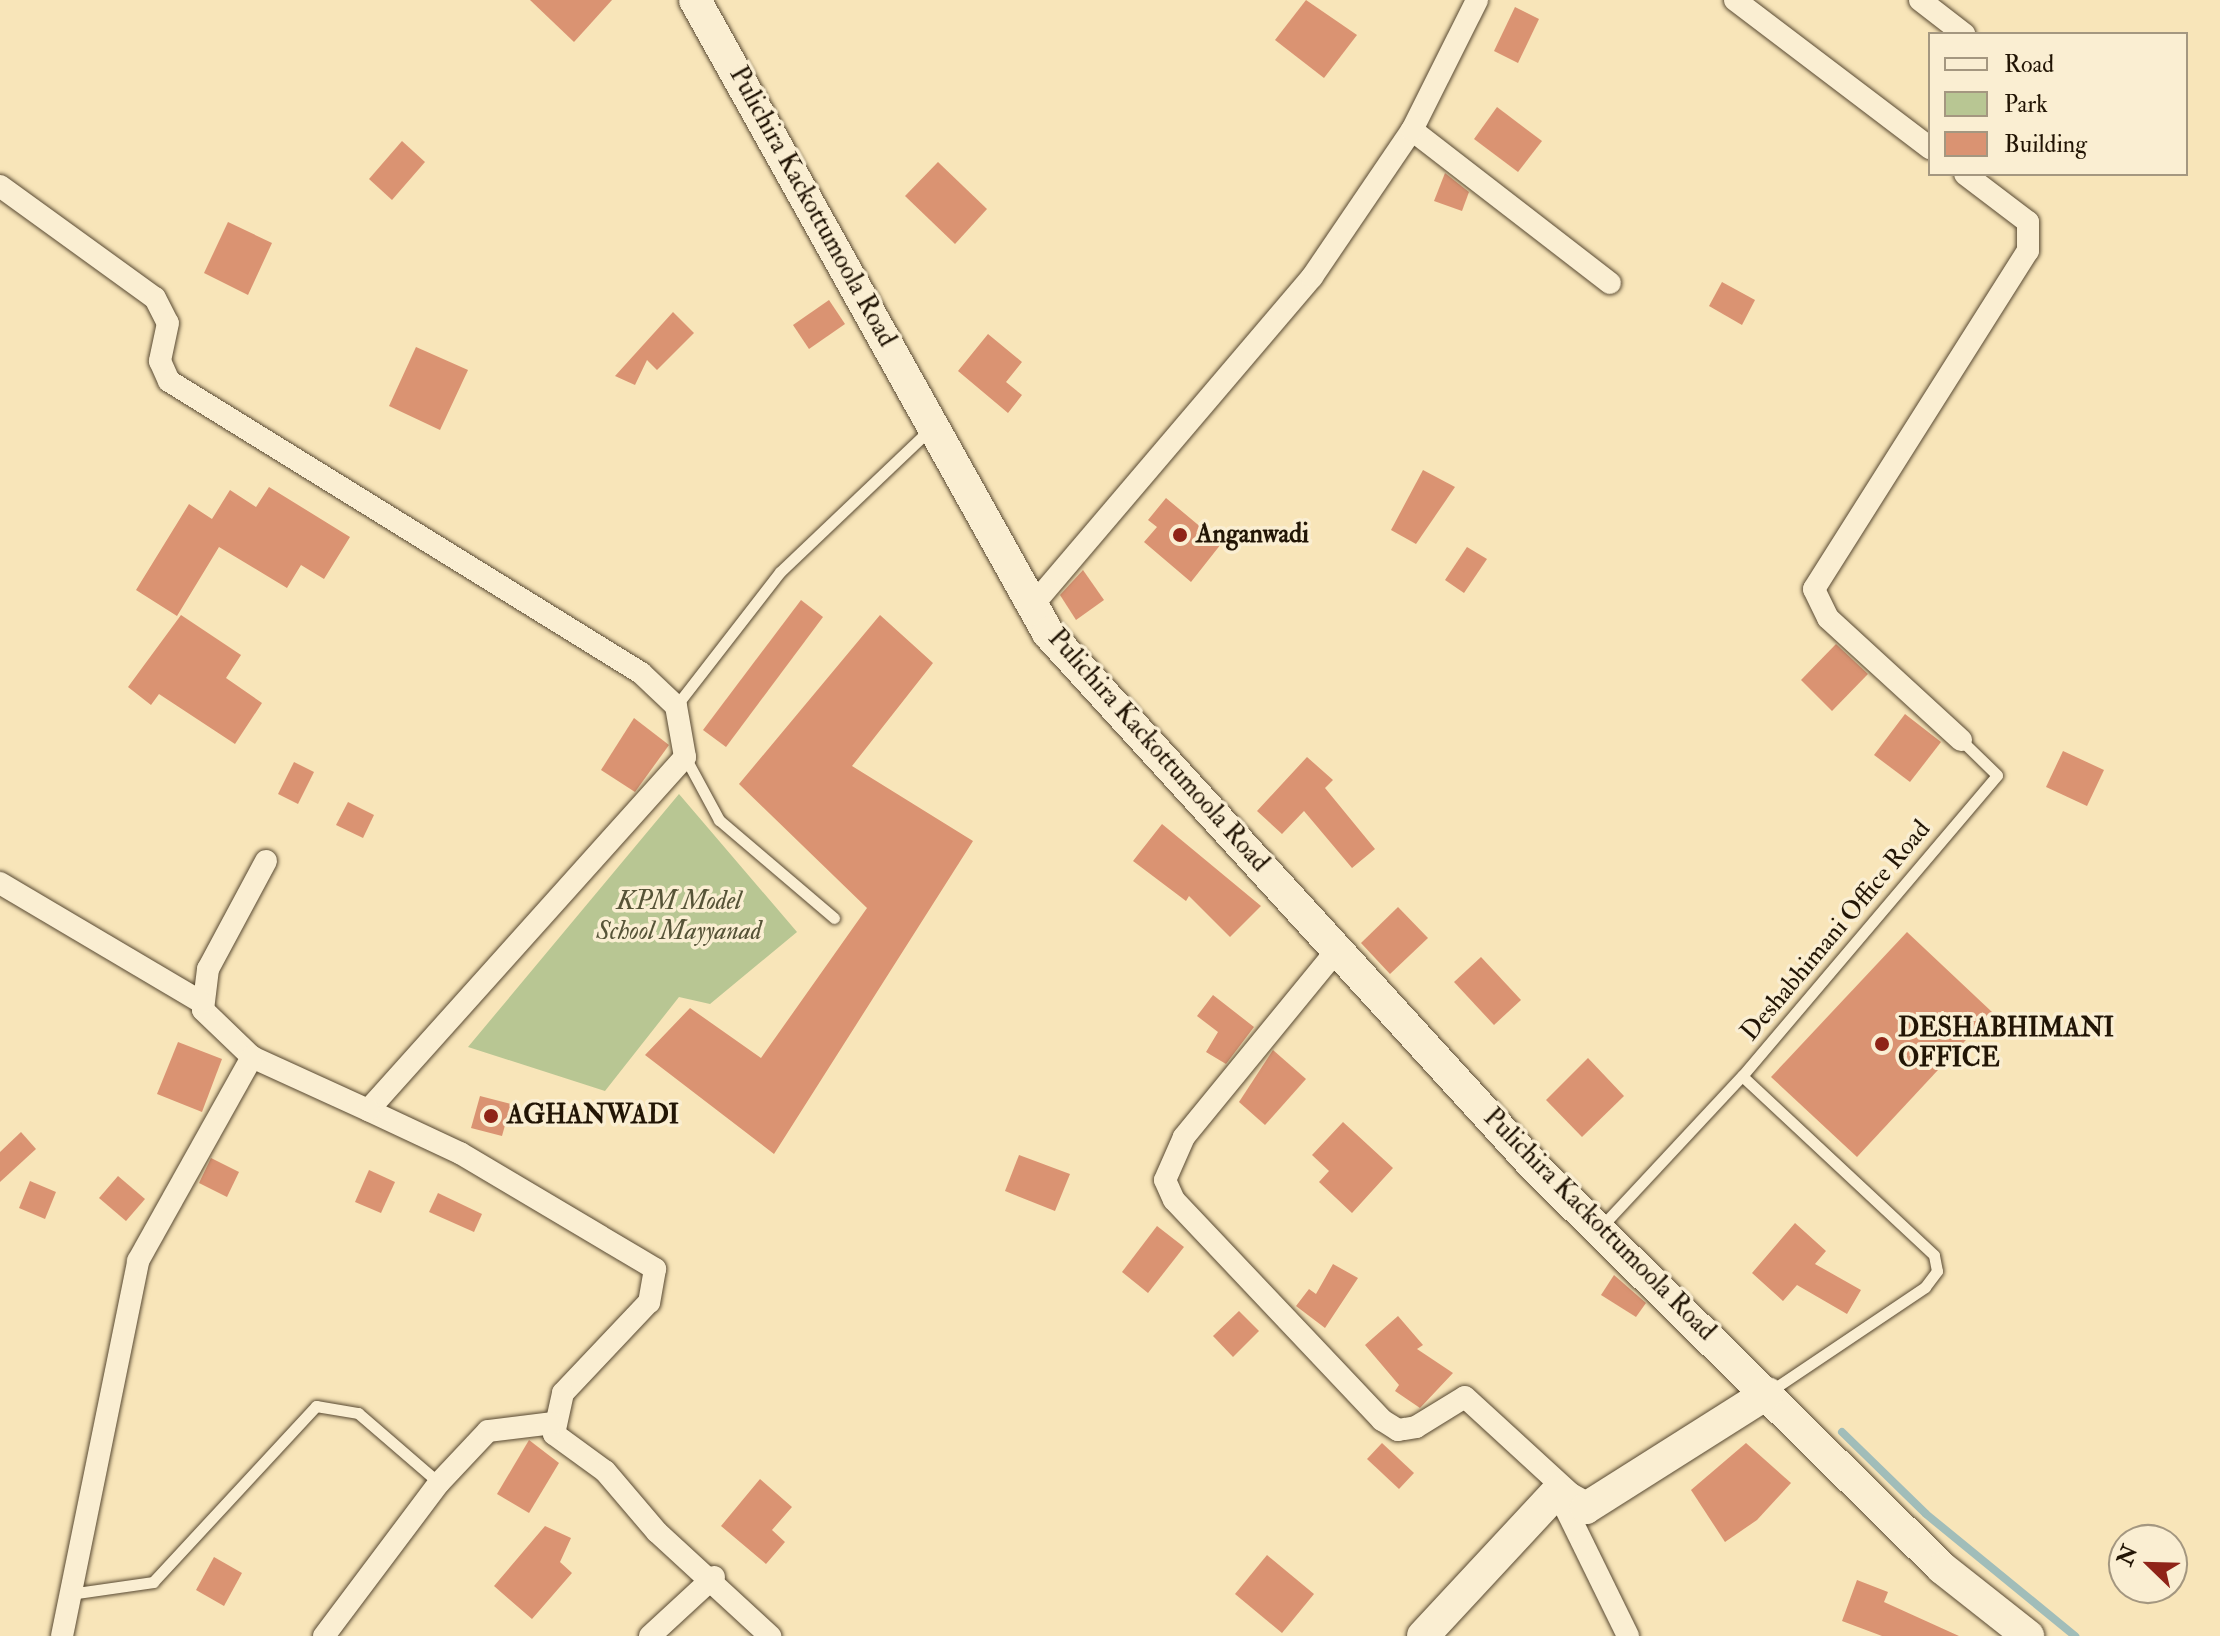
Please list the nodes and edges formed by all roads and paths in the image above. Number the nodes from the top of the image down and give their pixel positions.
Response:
1 (695, 0) edge
2 (1477, 0) edge
3 (1735, 0) edge
4 (1920, 0) edge
5 (1961, 32) edge
6 (1412, 130) junction
7 (1928, 146) edge
8 (1968, 176) edge
9 (0, 186) edge
10 (1610, 283) dead end
11 (935, 425) junction
12 (1032, 606) junction
13 (676, 706) junction
14 (1961, 740) joint
15 (685, 757) junction
16 (266, 861) dead end
17 (0, 883) edge
18 (834, 918) dead end
19 (1337, 950) junction
20 (201, 1002) junction
21 (252, 1057) junction
22 (1742, 1076) junction
23 (368, 1110) junction
24 (1601, 1227) junction
25 (1768, 1393) junction
26 (553, 1423) junction
27 (439, 1483) junction
28 (1557, 1492) junction
29 (1586, 1508) junction
30 (714, 1577) junction
31 (70, 1594) junction
32 (62, 1636) edge
33 (324, 1636) edge
34 (650, 1636) edge
35 (770, 1636) edge
36 (1423, 1636) edge
37 (1628, 1636) edge
38 (2028, 1636) edge

1 - 11 main road, Pulichira Kackottumoola Road
2 - 6 street
3 - 7 street
4 - 5 street
6 - 10 street
6 - 12 street
8 - 14 street
9 - 13 street
11 - 12 main road, Pulichira Kackottumoola Road
11 - 13 lane
12 - 19 main road, Pulichira Kackottumoola Road
13 - 15 street
14 - 22 lane, Deshabhimani Office Road
15 - 18 lane
15 - 23 street
16 - 20 street
17 - 20 street
19 - 24 main road, Pulichira Kackottumoola Road
19 - 29 street
20 - 21 street
21 - 23 street
21 - 31 street
22 - 24 lane
22 - 25 lane, Deshabhimani Office Road
23 - 26 street
24 - 25 main road, Pulichira Kackottumoola Road
25 - 29 main road
25 - 38 main road, Pulichira Kackottumoola Road
26 - 27 street
26 - 30 street
27 - 31 lane
27 - 33 street
28 - 29 main road
28 - 36 main road
28 - 37 street
30 - 34 street
30 - 35 street
31 - 32 street

